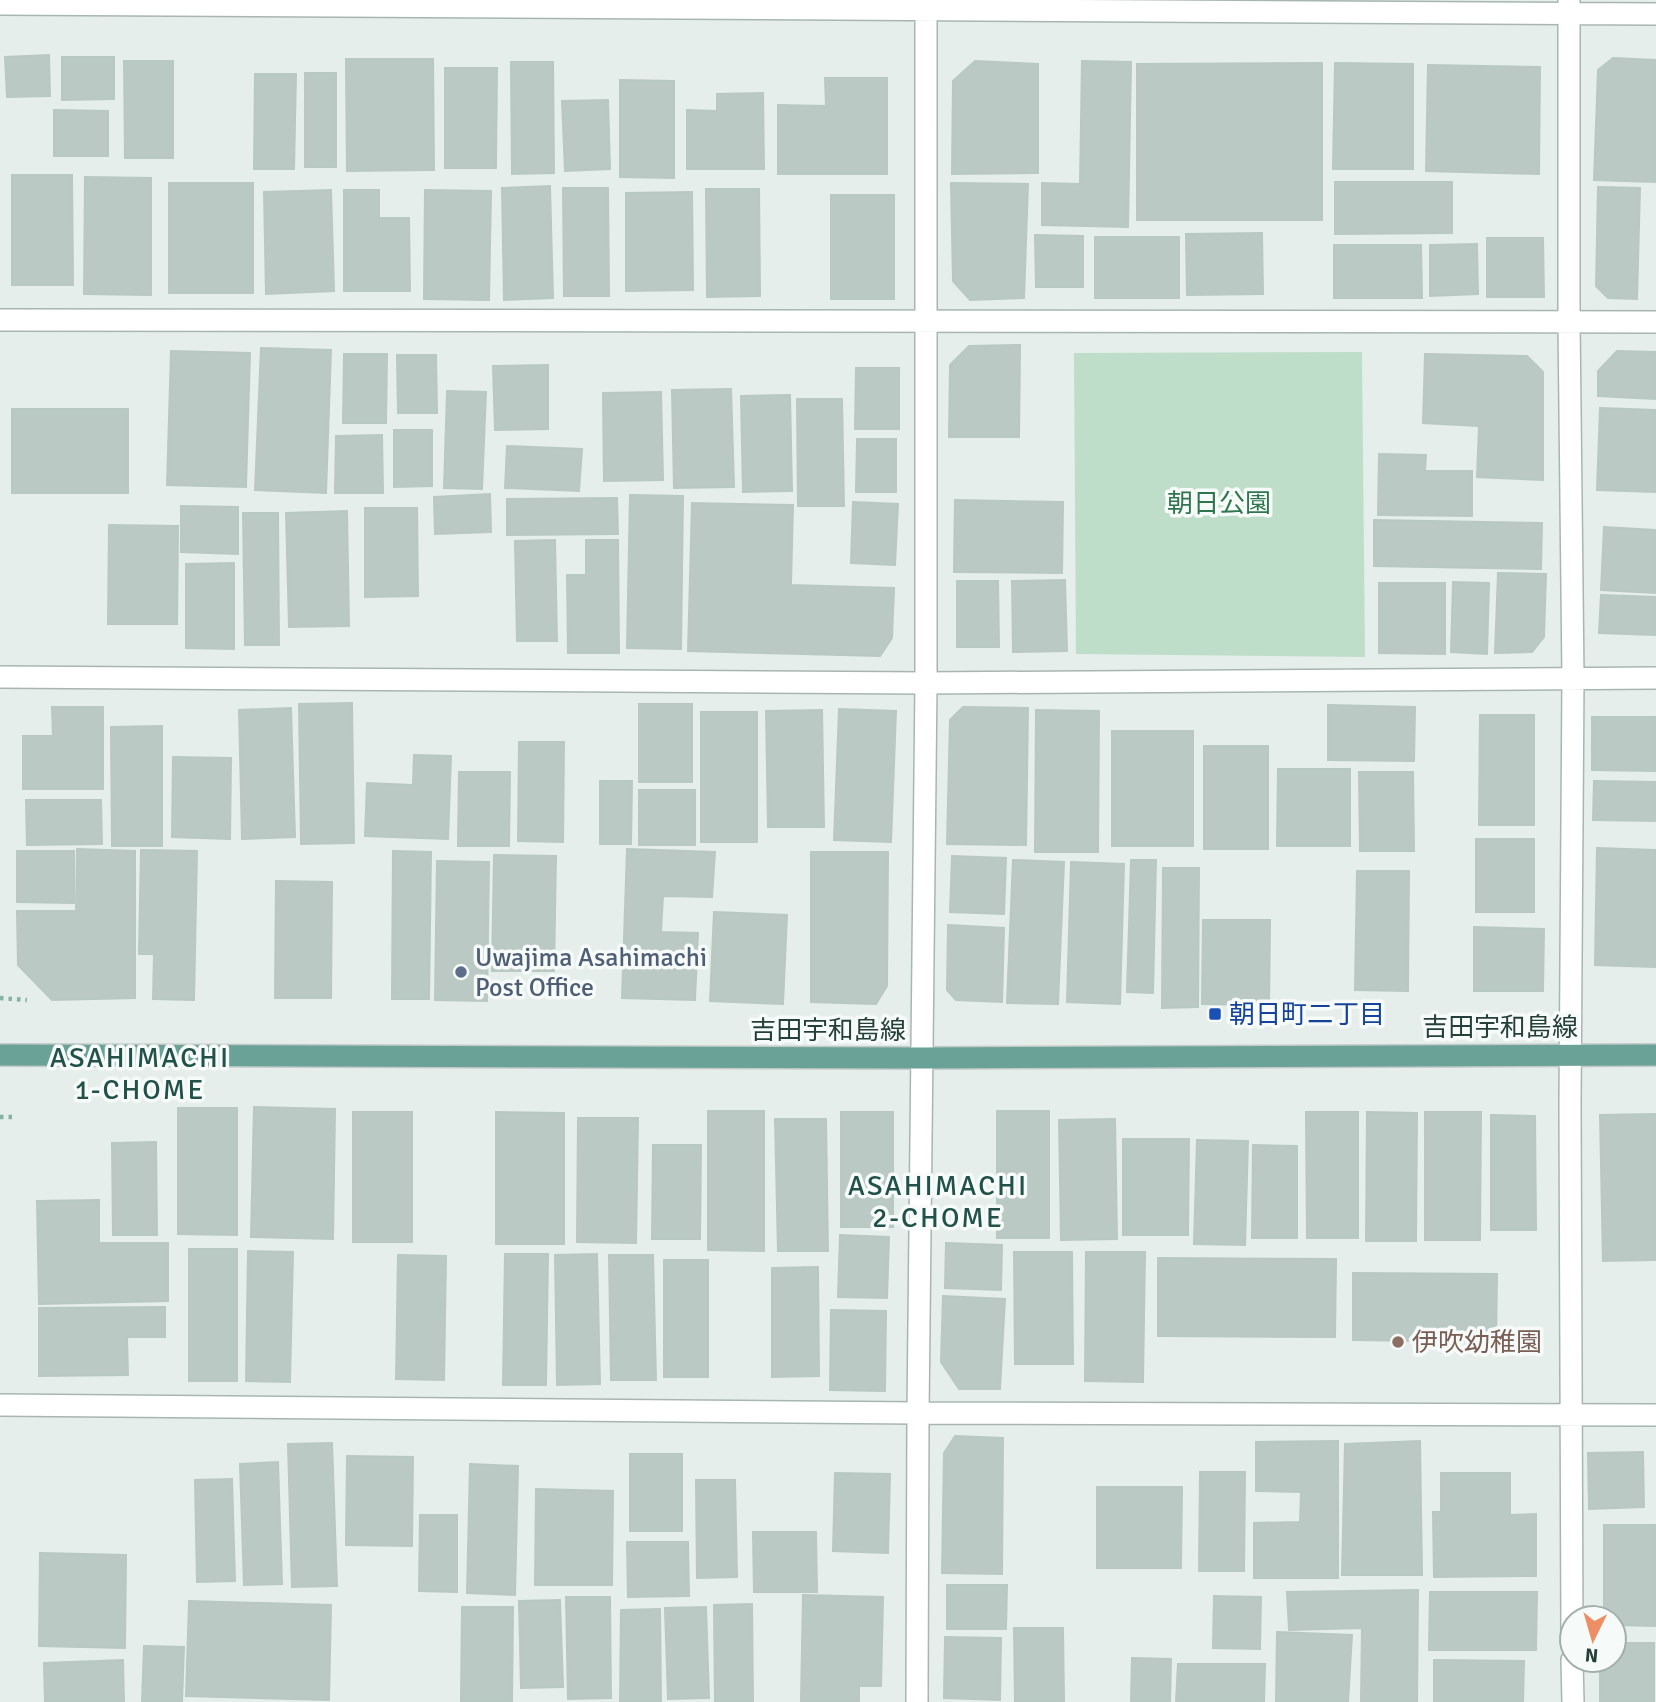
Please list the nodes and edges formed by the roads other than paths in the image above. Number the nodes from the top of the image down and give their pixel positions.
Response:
1 (0, 1) edge
2 (926, 5) edge
3 (1569, 7) edge
4 (1656, 13) edge
5 (0, 320) edge
6 (925, 321) junction
7 (1569, 322) junction
8 (1656, 322) edge
9 (0, 677) edge
10 (1573, 678) junction
11 (1656, 678) edge
12 (926, 683) junction
13 (0, 1055) edge
14 (1570, 1055) junction
15 (1656, 1055) edge
16 (922, 1058) junction
17 (0, 1405) edge
18 (918, 1413) junction
19 (1570, 1414) junction
20 (1656, 1415) edge
21 (1572, 1604) edge
22 (1572, 1674) edge
23 (917, 1702) edge
24 (1573, 1702) edge

1 - 2 street
2 - 3 street
2 - 6 street
3 - 4 street
3 - 7 street
5 - 6 street
6 - 7 street
6 - 12 street
7 - 8 street
7 - 10 street
9 - 12 street
10 - 11 street
10 - 12 street
10 - 14 street
12 - 16 street
13 - 16 main road, 吉田宇和島線
14 - 15 main road, 吉田宇和島線
14 - 16 main road, 吉田宇和島線
14 - 19 street
16 - 18 street
17 - 18 street
18 - 19 street
18 - 23 street
19 - 20 street
19 - 21 street
22 - 24 street

